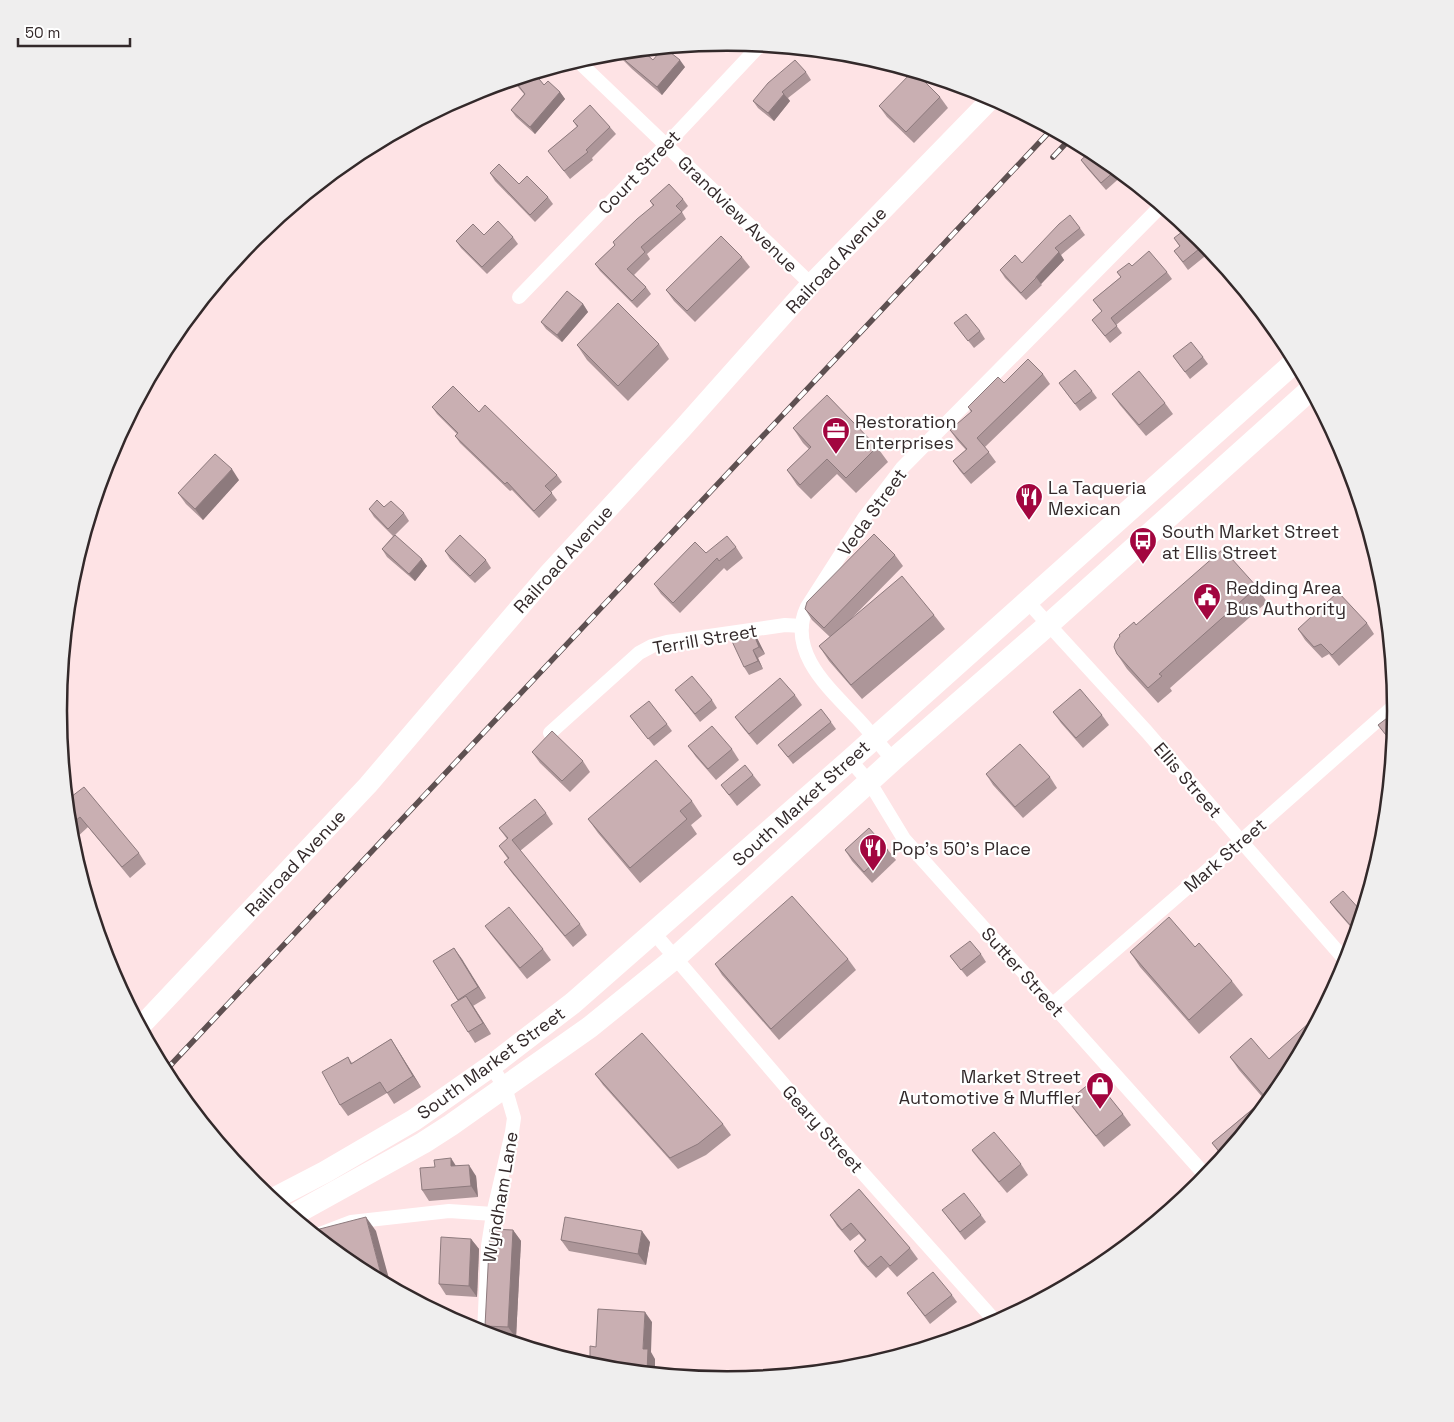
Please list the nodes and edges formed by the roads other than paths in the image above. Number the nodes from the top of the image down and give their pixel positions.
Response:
1 (753, 52) edge
2 (585, 67) edge
3 (986, 104) edge
4 (666, 145) junction
5 (1157, 211) edge
6 (811, 284) junction
7 (519, 297) dead end
8 (1290, 367) edge
9 (1305, 394) edge
10 (1223, 426) junction
11 (1246, 447) junction
12 (1027, 601) junction
13 (1048, 625) junction
14 (802, 626) junction
15 (1387, 712) edge
16 (550, 733) edge
17 (874, 737) junction
18 (850, 760) junction
19 (893, 760) junction
20 (870, 783) junction
21 (1241, 841) junction
22 (654, 933) junction
23 (1340, 954) edge
24 (675, 958) junction
25 (1053, 1004) junction
26 (145, 1022) edge
27 (491, 1066) junction
28 (505, 1087) junction
29 (1201, 1170) edge
30 (279, 1196) edge
31 (298, 1212) edge
32 (494, 1214) junction
33 (323, 1233) edge
34 (990, 1316) edge
35 (484, 1325) edge

1 - 4 street, Court Street
2 - 4 street, Grandview Avenue
3 - 6 main road, Railroad Avenue
4 - 6 street, Grandview Avenue
4 - 7 street, Court Street
5 - 14 street, Veda Street
6 - 26 main road, Railroad Avenue
8 - 10 main road, South Market Street
9 - 11 main road, South Market Street
10 - 11 main road
10 - 12 main road, South Market Street
11 - 13 main road, South Market Street
12 - 13 street, Ellis Street
12 - 17 main road, South Market Street
13 - 19 main road, South Market Street
13 - 21 street, Ellis Street
14 - 16 street, Terrill Street
14 - 17 street, Veda Street
15 - 21 street, Mark Street
17 - 18 main road, South Market Street
17 - 19 street, Veda Street
18 - 20 street, Sutter Street
18 - 22 main road, South Market Street
19 - 20 main road, South Market Street
20 - 24 main road, South Market Street
20 - 25 street, Sutter Street
21 - 23 street, Ellis Street
21 - 25 street, Mark Street
22 - 24 street, Geary Street
22 - 27 main road, South Market Street
24 - 28 main road, South Market Street
24 - 34 street, Geary Street
25 - 29 street, Sutter Street
27 - 28 street, Wyndham Lane
27 - 30 main road, South Market Street
28 - 31 main road, South Market Street
28 - 32 street, Wyndham Lane
32 - 33 street
32 - 35 street, Wyndham Lane

